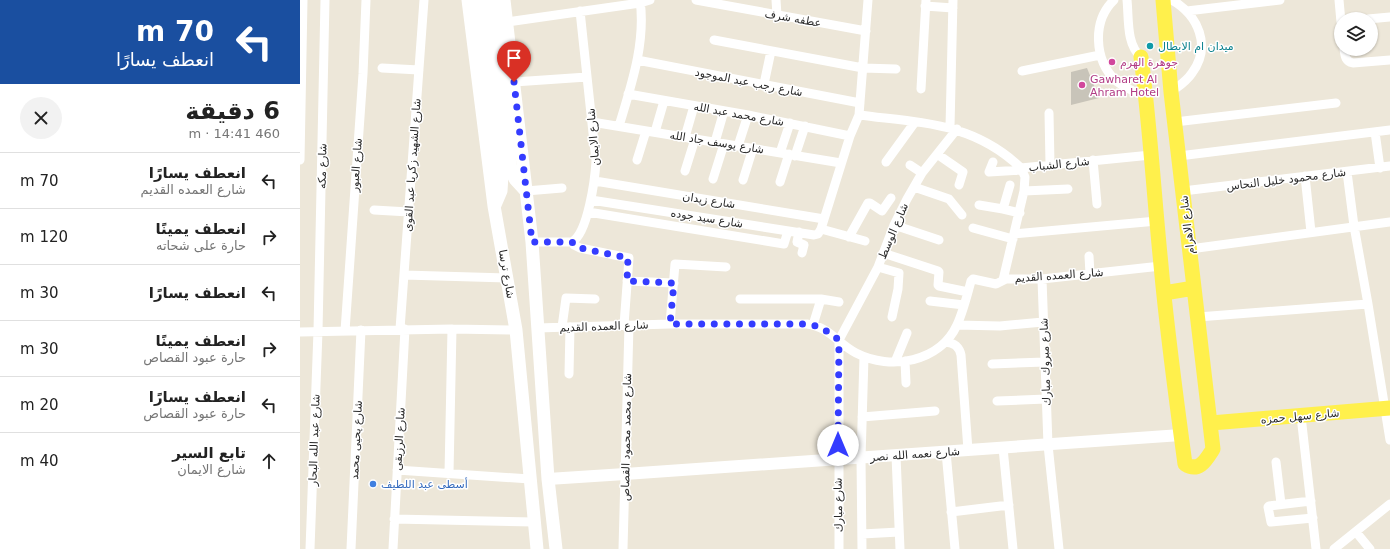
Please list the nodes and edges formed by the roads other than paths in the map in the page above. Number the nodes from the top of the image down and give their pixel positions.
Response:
1 (303, 0) edge
2 (325, 0) edge
3 (366, 0) edge
4 (424, 0) edge
5 (468, 0) edge
6 (650, 0) edge
7 (696, 0) edge
8 (776, 0) edge
9 (868, 0) edge
10 (1114, 0) edge
11 (1127, 0) edge
12 (1163, 0) edge
13 (1172, 0) edge
14 (1280, 0) edge
15 (1339, 0) edge
16 (640, 1) edge
17 (490, 3) edge
18 (926, 3) edge
19 (953, 4) edge
20 (580, 11) junction
21 (1187, 11) junction
22 (1340, 12) edge
23 (776, 15) junction
24 (1390, 17) edge
25 (1378, 18) edge
26 (507, 22) junction
27 (866, 31) junction
28 (714, 40) dead end
29 (771, 51) junction
30 (1100, 56) junction
31 (1345, 56) edge
32 (1141, 57) joint
33 (637, 60) junction
34 (1390, 60) edge
35 (382, 68) dead end
36 (863, 68) junction
37 (896, 69) dead end
38 (419, 70) junction
39 (1022, 71) dead end
40 (587, 77) junction
41 (514, 82) junction
42 (764, 84) junction
43 (921, 89) dead end
44 (1171, 92) junction
45 (628, 94) junction
46 (1146, 97) junction
47 (664, 101) junction
48 (860, 103) junction
49 (1336, 103) dead end
50 (694, 106) junction
51 (724, 111) junction
52 (1049, 113) dead end
53 (748, 115) junction
54 (859, 115) junction
55 (592, 122) junction
56 (915, 122) junction
57 (1175, 122) junction
58 (790, 123) junction
59 (618, 126) junction
60 (805, 126) junction
61 (954, 128) junction
62 (1390, 130) edge
63 (646, 131) junction
64 (655, 132) junction
65 (1376, 132) junction
66 (850, 136) junction
67 (685, 137) junction
68 (695, 139) junction
69 (720, 143) junction
70 (738, 146) junction
71 (753, 148) junction
72 (788, 154) junction
73 (937, 154) junction
74 (1151, 155) junction
75 (1179, 156) junction
76 (300, 160) edge
77 (637, 160) dead end
78 (1093, 160) junction
79 (886, 162) dead end
80 (993, 162) dead end
81 (841, 163) junction
82 (1050, 164) junction
83 (910, 165) dead end
84 (1390, 166) edge
85 (1380, 168) junction
86 (1022, 169) junction
87 (685, 171) dead end
88 (1347, 172) junction
89 (922, 173) junction
90 (1305, 176) junction
91 (713, 179) dead end
92 (595, 180) junction
93 (743, 180) dead end
94 (780, 182) dead end
95 (959, 185) dead end
96 (1010, 185) dead end
97 (914, 187) junction
98 (562, 188) dead end
99 (1068, 189) dead end
100 (526, 191) junction
101 (1024, 191) junction
102 (1183, 191) junction
103 (891, 198) dead end
104 (591, 200) junction
105 (1098, 204) dead end
106 (979, 205) dead end
107 (494, 206) junction
108 (1003, 209) junction
109 (374, 210) dead end
110 (409, 212) junction
111 (588, 212) junction
112 (1020, 213) junction
113 (962, 216) dead end
114 (824, 219) junction
115 (1157, 221) junction
116 (1390, 222) edge
117 (894, 225) junction
118 (1354, 226) junction
119 (973, 228) dead end
120 (820, 229) junction
121 (788, 231) junction
122 (799, 232) junction
123 (1311, 232) junction
124 (1014, 236) junction
125 (849, 237) junction
126 (940, 240) dead end
127 (865, 241) dead end
128 (532, 242) junction
129 (572, 242) junction
130 (1190, 249) junction
131 (884, 253) junction
132 (802, 254) dead end
133 (1089, 256) dead end
134 (1161, 266) junction
135 (726, 267) dead end
136 (878, 267) junction
137 (1090, 274) junction
138 (404, 275) junction
139 (507, 278) junction
140 (1042, 279) junction
141 (1003, 280) junction
142 (627, 281) junction
143 (674, 283) junction
144 (1194, 288) junction
145 (968, 292) junction
146 (1164, 293) junction
147 (595, 298) dead end
148 (821, 299) junction
149 (740, 300) dead end
150 (930, 301) dead end
151 (839, 302) dead end
152 (1368, 304) junction
153 (964, 305) junction
154 (892, 317) dead end
155 (1198, 317) junction
156 (1043, 322) junction
157 (670, 324) junction
158 (626, 325) junction
159 (813, 325) junction
160 (957, 325) junction
161 (566, 327) junction
162 (537, 328) junction
163 (403, 329) junction
164 (452, 329) junction
165 (360, 330) junction
166 (516, 330) junction
167 (318, 331) junction
168 (345, 331) junction
169 (300, 332) edge
170 (907, 333) dead end
171 (839, 340) junction
172 (946, 342) junction
173 (864, 357) junction
174 (900, 362) junction
175 (1045, 362) junction
176 (992, 364) dead end
177 (569, 374) dead end
178 (906, 383) dead end
179 (1046, 399) junction
180 (996, 401) dead end
181 (1387, 408) edge
182 (935, 411) dead end
183 (1301, 416) junction
184 (862, 417) junction
185 (1211, 423) junction
186 (1181, 435) junction
187 (1390, 440) edge
188 (1048, 445) junction
189 (1003, 448) junction
190 (968, 450) junction
191 (946, 452) junction
192 (896, 456) junction
193 (861, 458) junction
194 (838, 460) junction
195 (1276, 462) dead end
196 (397, 470) junction
197 (448, 473) junction
198 (625, 474) junction
199 (530, 479) junction
200 (548, 479) junction
201 (1311, 501) junction
202 (1281, 504) junction
203 (1390, 504) edge
204 (1009, 505) junction
205 (951, 512) junction
206 (1312, 518) junction
207 (394, 519) junction
208 (534, 522) junction
209 (899, 532) junction
210 (1356, 532) junction
211 (862, 534) junction
212 (310, 549) edge
213 (351, 549) edge
214 (393, 549) edge
215 (537, 549) edge
216 (556, 549) edge
217 (623, 549) edge
218 (839, 549) edge
219 (862, 549) edge
220 (900, 549) edge
221 (955, 549) edge
222 (1013, 549) edge
223 (1059, 549) edge
224 (1316, 549) edge
225 (1334, 549) edge
226 (1370, 549) edge

1 - 76 street
2 - 167 street, شارع مكه
3 - 168 street, شارع العبور
4 - 38 street, شارع الشهيد زكريا عبد القوى
5 - 107 main road, شارع ترسا
6 - 16 street
7 - 23 street, عطفه شرف
8 - 23 street
9 - 27 street
10 - 30 street
11 - 32 street
12 - 44 main road, شارع الاهرام
13 - 21 street
14 - 21 street
15 - 22 street
16 - 20 street
16 - 33 street
17 - 26 main road
17 - 100 main road
17 - 107 main road
18 - 19 street
18 - 43 street
19 - 61 street
20 - 26 street
20 - 40 street, شارع الايمان
21 - 44 street
23 - 27 street, عطفه شرف
24 - 25 street
26 - 41 main road
27 - 36 street
28 - 29 street
29 - 36 street
29 - 42 street
30 - 39 street
30 - 46 street
31 - 34 street
32 - 46 main road
33 - 42 street, شارع رجب عبد الموجود
33 - 45 street
35 - 38 street
36 - 37 street
36 - 48 street
38 - 110 street, شارع الشهيد زكريا عبد القوى
40 - 41 street
40 - 55 street, شارع الايمان
41 - 100 main road
42 - 48 street, شارع رجب عبد الموجود
44 - 57 main road, شارع الاهرام
45 - 47 street, شارع محمد عبد الله
45 - 59 street
46 - 74 main road
47 - 50 street, شارع محمد عبد الله
47 - 64 street
48 - 54 street
49 - 57 street
50 - 51 street, شارع محمد عبد الله
50 - 67 street
51 - 53 street, شارع محمد عبد الله
51 - 69 street
52 - 82 street
53 - 58 street, شارع محمد عبد الله
53 - 70 street
54 - 56 street, شارع الشباب
54 - 66 street
55 - 59 street, شارع يوسف جاد الله
55 - 92 street, شارع الايمان
56 - 61 street, شارع الشباب
56 - 79 street
57 - 75 main road, شارع الاهرام
58 - 60 street, شارع محمد عبد الله
58 - 72 street
59 - 63 street, شارع يوسف جاد الله
60 - 66 street, شارع محمد عبد الله
60 - 72 street
61 - 73 street, شارع الوسط
61 - 86 street, شارع الشباب
62 - 65 street
63 - 64 street, شارع يوسف جاد الله
63 - 77 street
64 - 67 street, شارع يوسف جاد الله
65 - 75 street
65 - 85 street
66 - 81 street
67 - 68 street, شارع يوسف جاد الله
68 - 69 street, شارع يوسف جاد الله
68 - 87 street
69 - 70 street, شارع يوسف جاد الله
69 - 91 street
70 - 71 street, شارع يوسف جاد الله
71 - 72 street, شارع يوسف جاد الله
71 - 93 street
72 - 81 street, شارع يوسف جاد الله
72 - 94 street
73 - 89 street, شارع الوسط
73 - 95 street
74 - 78 street, شارع الشباب
74 - 115 main road
75 - 102 main road, شارع الاهرام
78 - 82 street, شارع الشباب
78 - 105 street
80 - 86 street
81 - 114 street
82 - 86 street, شارع الشباب
83 - 89 street
84 - 85 street, شارع محمود خليل النحاس
85 - 88 street, شارع محمود خليل النحاس
86 - 101 street
88 - 90 street, شارع محمود خليل النحاس
88 - 118 street
89 - 97 street, شارع الوسط
90 - 102 street, شارع محمود خليل النحاس
90 - 123 street
92 - 104 street, شارع الايمان
92 - 114 street, شارع زيدان
96 - 108 street
97 - 113 street
97 - 117 street, شارع الوسط
98 - 100 street
99 - 101 street
100 - 128 main road
101 - 112 street
102 - 130 main road, شارع الاهرام
103 - 125 street
104 - 111 street, شارع الايمان
104 - 121 street, شارع سيد جوده
106 - 108 street
107 - 139 main road, شارع ترسا
108 - 112 street
109 - 110 street
110 - 138 street, شارع الشهيد زكريا عبد القوى
111 - 121 street
111 - 129 street, شارع الايمان
112 - 124 street
114 - 120 street
115 - 124 street
115 - 134 main road
116 - 118 street
117 - 126 street
117 - 131 street, شارع الوسط
118 - 123 street
118 - 152 street
119 - 124 street
120 - 122 street, شارع سيد جوده
120 - 125 street
121 - 122 street, شارع سيد جوده
122 - 132 street
123 - 130 street
124 - 141 street
125 - 127 street
128 - 129 street
128 - 162 main road
129 - 142 street, شارع محمد محمود القصاص
130 - 144 main road, شارع الاهرام
131 - 136 street, شارع الوسط
131 - 145 street
133 - 137 street
134 - 137 street, شارع العمده القديم
134 - 146 main road
135 - 143 street
136 - 154 street
136 - 171 street, شارع الوسط
137 - 140 street, شارع العمده القديم
138 - 139 street
138 - 163 street, شارع الشهيد زكريا عبد القوى
139 - 166 main road, شارع ترسا
140 - 141 street, شارع العمده القديم
140 - 156 street, شارع مبروك مبارك
141 - 145 street, شارع العمده القديم
142 - 143 street
142 - 158 street, شارع محمد محمود القصاص
143 - 157 street
144 - 146 main road
144 - 155 main road, شارع الاهرام
145 - 153 street, شارع العمده القديم
146 - 186 main road
147 - 161 street
148 - 149 street
148 - 151 street
148 - 159 street
150 - 153 street
152 - 155 street
152 - 181 street
153 - 160 street, شارع العمده القديم
155 - 185 main road, شارع الاهرام
156 - 160 street
156 - 175 street, شارع مبروك مبارك
157 - 158 street, شارع العمده القديم
157 - 159 street, شارع العمده القديم
158 - 161 street, شارع العمده القديم
158 - 198 street, شارع محمد محمود القصاص
159 - 171 street, شارع العمده القديم
160 - 172 street, شارع العمده القديم
161 - 162 street, شارع العمده القديم
161 - 177 street
162 - 200 main road
163 - 164 street
163 - 165 street
163 - 196 street, شارع الرزيقى
164 - 166 street
164 - 197 street
165 - 168 street
165 - 213 street, شارع يحيى محمد
166 - 199 main road, شارع ترسا
167 - 168 street
167 - 169 street
167 - 212 street, شارع عبد الله البحار
170 - 174 street
171 - 173 street, شارع العمده القديم
171 - 194 street, شارع مبارك
172 - 174 street, شارع العمده القديم
172 - 190 street
173 - 174 street, شارع العمده القديم
173 - 184 street
174 - 178 street
175 - 176 street
175 - 179 street, شارع مبروك مبارك
179 - 180 street
179 - 188 street, شارع مبروك مبارك
181 - 183 main road, شارع سهل حمزه
181 - 187 street
182 - 184 street
183 - 185 main road, شارع سهل حمزه
183 - 201 street
184 - 193 street
185 - 186 main road, شارع الاهرام
186 - 188 street, شارع نعمه الله نصر
188 - 189 street, شارع نعمه الله نصر
188 - 223 street, شارع مبروك مبارك
189 - 190 street, شارع نعمه الله نصر
189 - 204 street
190 - 191 street, شارع نعمه الله نصر
191 - 192 street, شارع نعمه الله نصر
191 - 205 street
192 - 193 street, شارع نعمه الله نصر
192 - 209 street
193 - 194 street, شارع نعمه الله نصر
193 - 211 street
194 - 198 street, شارع نعمه الله نصر
194 - 218 street, شارع مبارك
195 - 202 street
196 - 197 street
196 - 207 street, شارع الرزيقى
197 - 199 street
198 - 200 street, شارع نعمه الله نصر
198 - 217 street, شارع محمد محمود القصاص
199 - 208 main road, شارع ترسا
200 - 216 main road
201 - 202 street
201 - 206 street
202 - 206 street
203 - 210 street
204 - 205 street
204 - 222 street
205 - 221 street
206 - 224 street
207 - 208 street
207 - 214 street, شارع الرزيقى
208 - 215 main road, شارع ترسا
209 - 211 street
209 - 220 street
210 - 225 street
210 - 226 street
211 - 219 street

